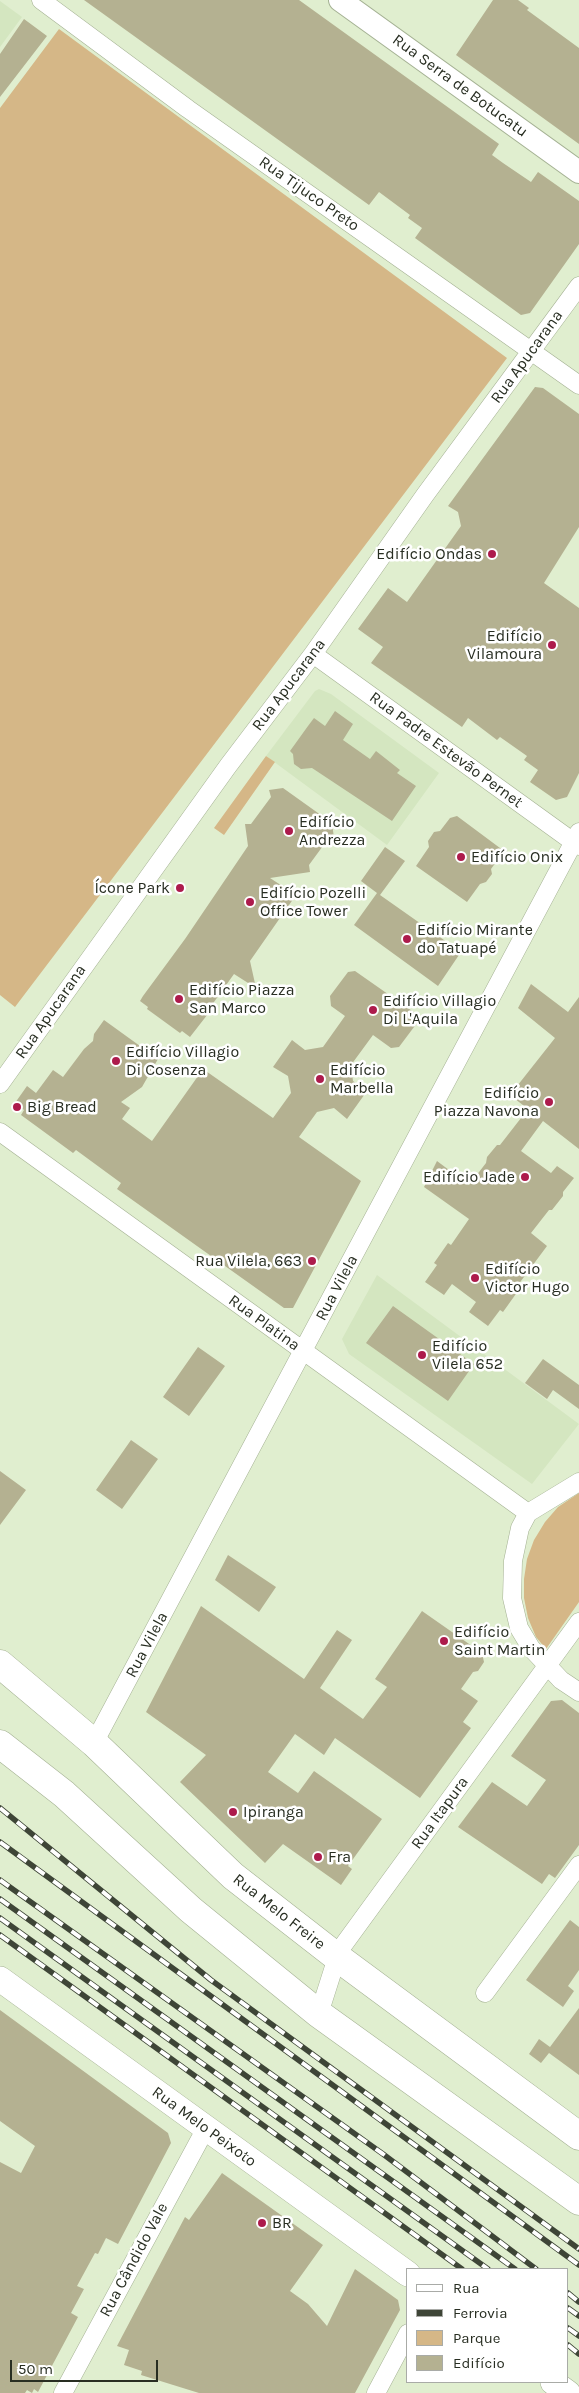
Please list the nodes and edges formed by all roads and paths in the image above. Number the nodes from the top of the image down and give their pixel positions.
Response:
1 (41, 0) edge
2 (340, 0) edge
3 (579, 172) edge
4 (579, 286) edge
5 (532, 351) junction
6 (579, 385) edge
7 (314, 654) junction
8 (577, 840) edge
9 (0, 1084) edge
10 (0, 1132) edge
11 (304, 1351) junction
12 (579, 1482) edge
13 (528, 1513) junction
14 (579, 1622) edge
15 (0, 1664) edge
16 (547, 1666) junction
17 (579, 1692) edge
18 (94, 1742) junction
19 (0, 1744) edge
20 (579, 1865) edge
21 (337, 1958) junction
22 (0, 1979) edge
23 (484, 1993) dead end
24 (320, 2014) junction
25 (206, 2128) junction
26 (579, 2136) edge
27 (579, 2201) edge
28 (406, 2273) edge
29 (406, 2337) edge
30 (554, 2383) edge
31 (63, 2393) edge
32 (376, 2393) edge
33 (568, 2393) edge

1 - 5 street, Rua Tijuco Preto
2 - 3 street, Rua Serra de Botucatu
4 - 5 street, Rua Apucarana
5 - 6 street, Rua Tijuco Preto
5 - 7 street, Rua Apucarana
7 - 8 street, Rua Padre Estevão Pernet
7 - 9 street, Rua Apucarana
8 - 11 street, Rua Vilela
10 - 11 street, Rua Platina
11 - 13 street, Rua Platina
11 - 18 street, Rua Vilela
12 - 13 street
13 - 16 street
14 - 16 street, Rua Itapura
15 - 18 highway, Rua Melo Freire
16 - 17 street
16 - 21 street, Rua Itapura
18 - 21 highway, Rua Melo Freire
19 - 24 highway
20 - 23 street
21 - 24 street, Rua Itapura
21 - 26 highway, Rua Melo Freire
22 - 25 main road, Rua Melo Peixoto
24 - 27 highway
25 - 28 main road, Rua Melo Peixoto
25 - 31 street, Rua Cândido Vale
29 - 32 street
30 - 33 main road

